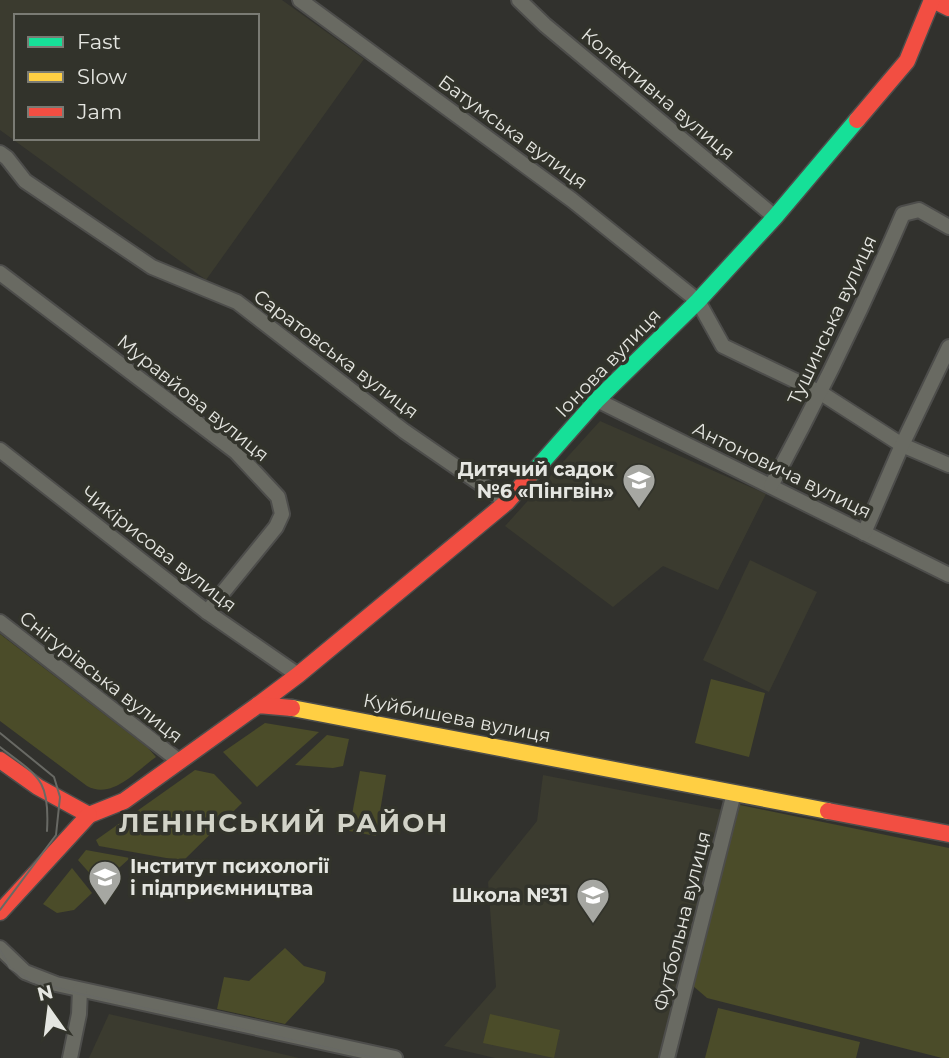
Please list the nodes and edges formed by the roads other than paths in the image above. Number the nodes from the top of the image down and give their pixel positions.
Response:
1 (300, 0) edge
2 (519, 0) edge
3 (933, 0) edge
4 (949, 8) edge
5 (0, 153) edge
6 (775, 217) junction
7 (949, 227) edge
8 (0, 273) edge
9 (698, 301) junction
10 (949, 347) edge
11 (821, 393) junction
12 (597, 400) junction
13 (902, 445) junction
14 (0, 450) edge
15 (949, 466) edge
16 (771, 486) junction
17 (508, 502) junction
18 (864, 533) junction
19 (949, 575) edge
20 (207, 612) junction
21 (0, 622) edge
22 (298, 676) junction
23 (258, 705) junction
24 (0, 760) edge
25 (179, 761) junction
26 (734, 793) junction
27 (89, 815) junction
28 (949, 834) edge
29 (0, 912) edge
30 (0, 948) edge
31 (80, 990) junction
32 (70, 1058) edge
33 (395, 1058) edge
34 (667, 1058) edge

1 - 9 street, Батумська вулиця
2 - 6 street, Колективна вулиця
3 - 4 street
3 - 6 street, Іонова вулиця
5 - 17 street, Саратовська вулиця
6 - 9 street, Іонова вулиця
7 - 11 street, Тушинська вулиця
8 - 20 street, Муравйова вулиця
9 - 11 street
9 - 12 street, Іонова вулиця
10 - 13 street
11 - 13 street
11 - 16 street, Тушинська вулиця
12 - 16 street, Антоновича вулиця
12 - 17 street, Іонова вулиця
13 - 15 street
13 - 18 street
14 - 20 street, Чикірисова вулиця
16 - 18 street, Антоновича вулиця
17 - 22 street, Іонова вулиця
18 - 19 street, Антоновича вулиця
20 - 22 street, Чикірисова вулиця
21 - 25 street, Снігурівська вулиця
22 - 23 street, Іонова вулиця
23 - 25 street
23 - 26 street, Куйбишева вулиця
24 - 27 street
25 - 27 street
26 - 28 street, Куйбишева вулиця
26 - 34 street, Футбольна вулиця
27 - 29 street
30 - 31 street
31 - 32 street
31 - 33 street

